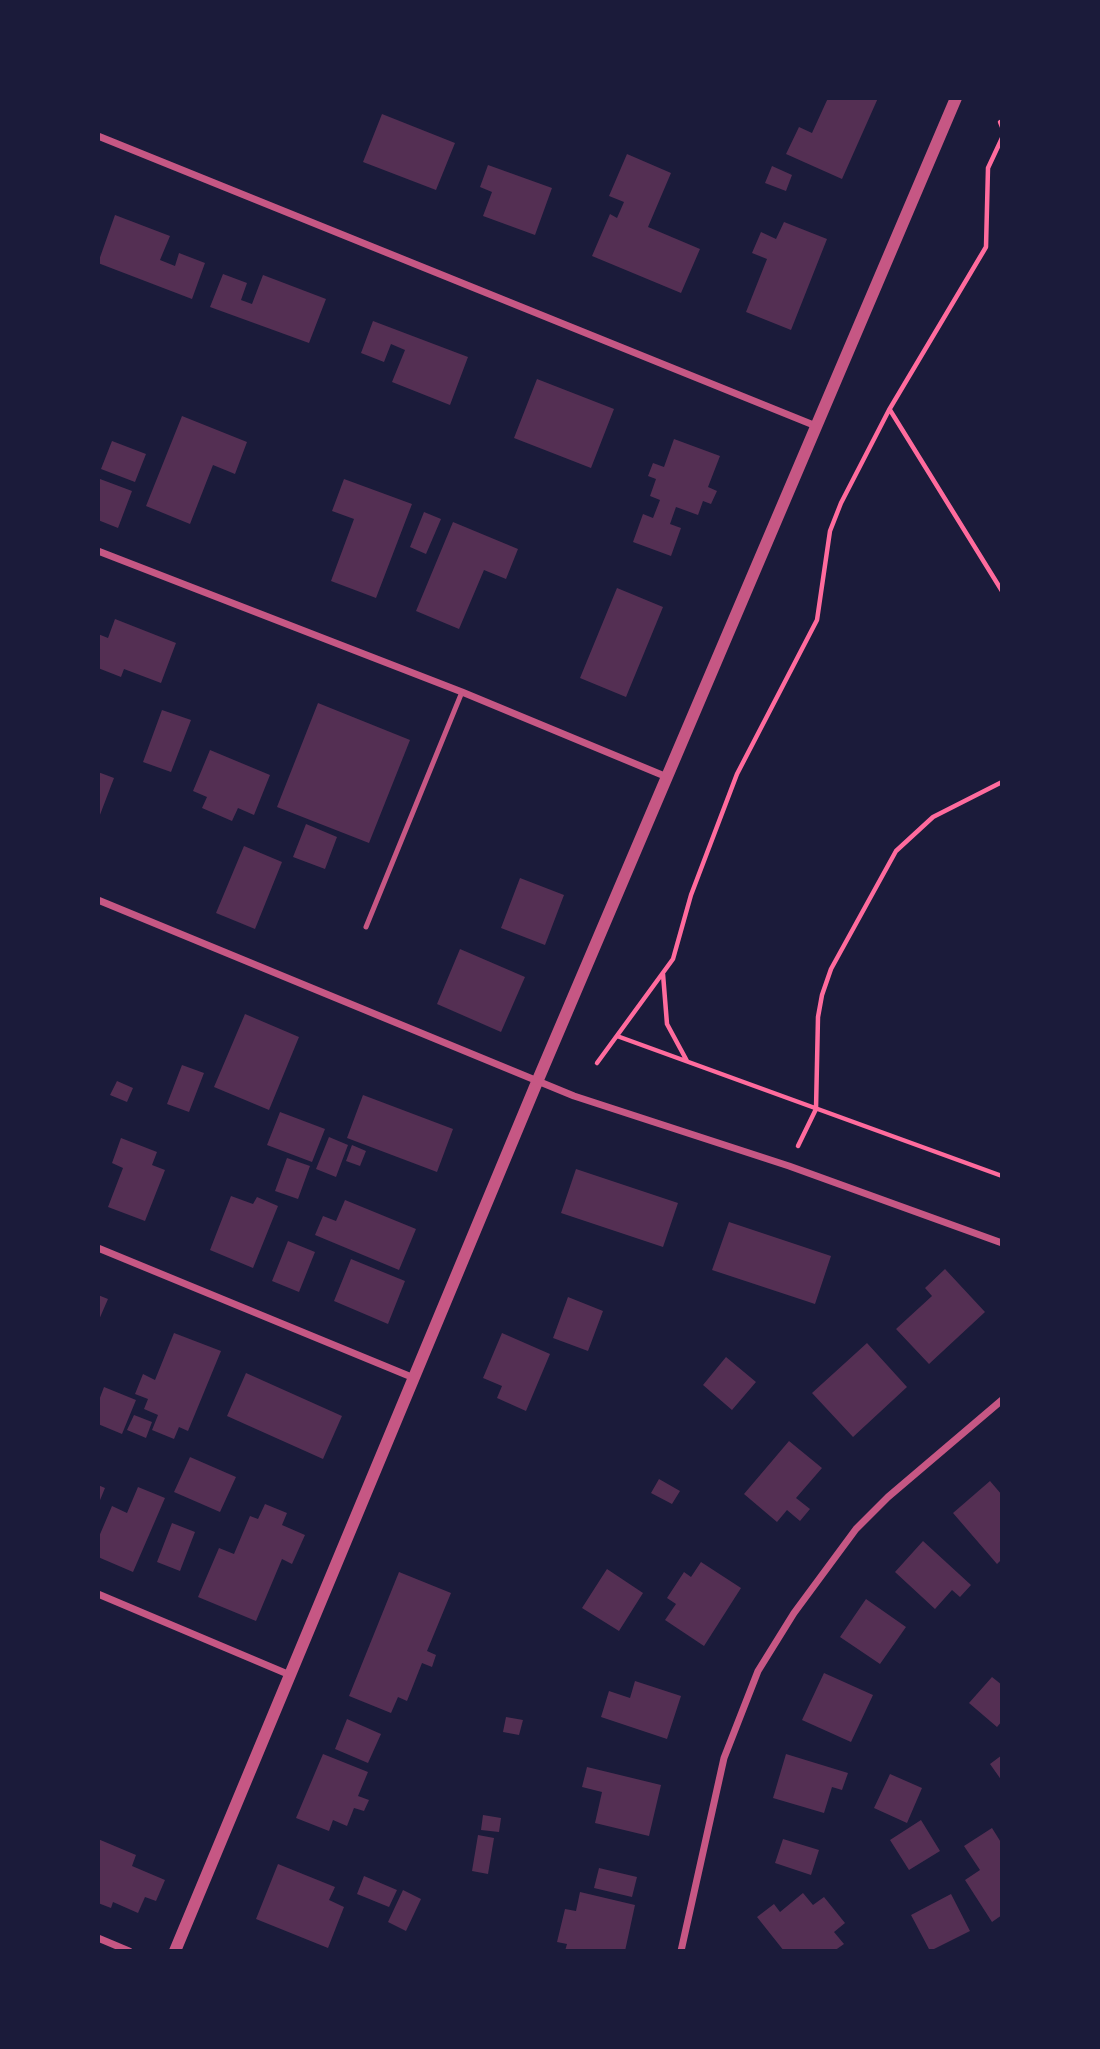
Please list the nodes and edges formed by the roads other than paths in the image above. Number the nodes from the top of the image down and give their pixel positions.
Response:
1 (956, 98) edge
2 (98, 136) edge
3 (816, 426) junction
4 (98, 551) edge
5 (462, 692) junction
6 (667, 777) junction
7 (98, 900) edge
8 (366, 927) dead end
9 (537, 1082) junction
10 (1002, 1243) edge
11 (98, 1248) edge
12 (414, 1378) junction
13 (1002, 1400) edge
14 (98, 1594) edge
15 (290, 1675) junction
16 (98, 1938) edge
17 (129, 1951) edge
18 (175, 1951) edge
19 (681, 1951) edge

1 - 3 street
2 - 3 street
3 - 6 street
4 - 5 street
5 - 6 street
5 - 8 lane
6 - 9 street
7 - 9 street
9 - 10 street
9 - 12 street
11 - 12 street
12 - 15 street
13 - 19 street
14 - 15 street
15 - 18 street
16 - 17 street

